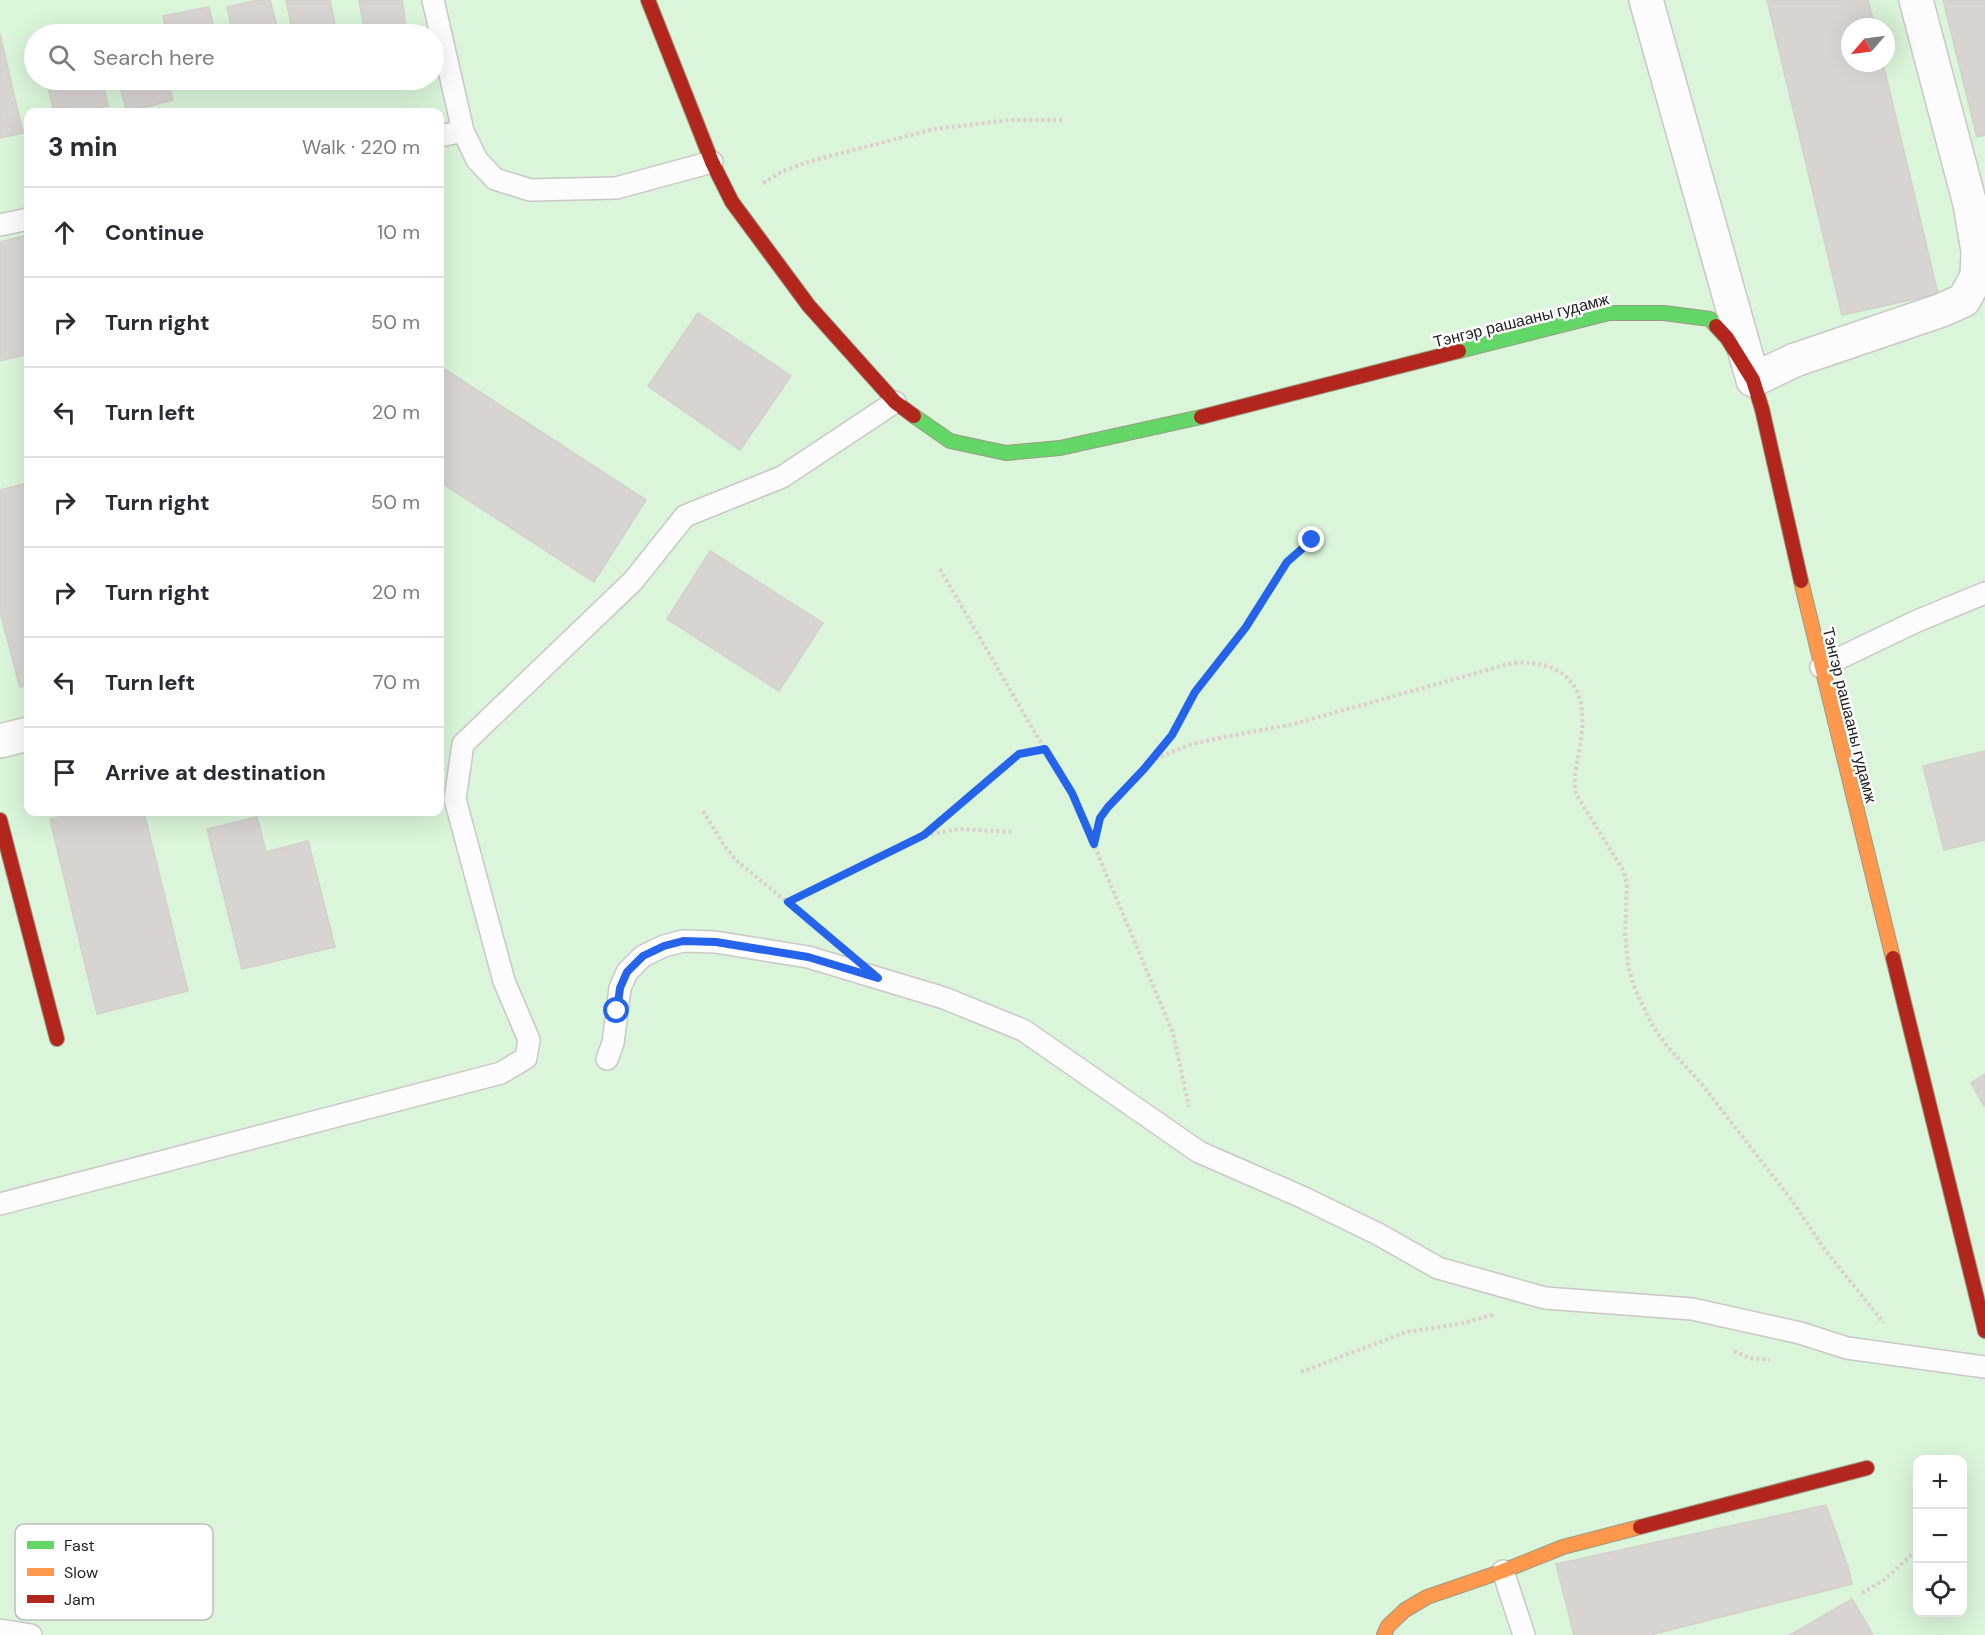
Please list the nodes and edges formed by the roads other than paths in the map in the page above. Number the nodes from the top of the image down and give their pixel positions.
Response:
1 (433, 0) edge
2 (648, 0) edge
3 (1646, 0) edge
4 (1916, 0) edge
5 (438, 24) edge
6 (444, 48) edge
7 (463, 131) junction
8 (444, 135) edge
9 (712, 162) junction
10 (1977, 202) edge
11 (24, 220) edge
12 (0, 225) edge
13 (1753, 380) junction
14 (895, 402) junction
15 (1985, 593) edge
16 (1821, 667) junction
17 (24, 735) edge
18 (0, 741) edge
19 (0, 820) edge
20 (57, 1039) dead end
21 (607, 1059) dead end
22 (0, 1204) edge
23 (1985, 1331) edge
24 (1985, 1367) edge
25 (1867, 1468) dead end
26 (1503, 1571) junction
27 (0, 1630) edge
28 (31, 1635) edge
29 (1384, 1635) edge
30 (1524, 1635) edge

1 - 5 lane
2 - 9 street, Тэнгэр рашааны гудамж
3 - 13 street
4 - 10 street
6 - 7 lane
7 - 8 lane
7 - 9 lane
9 - 14 street, Тэнгэр рашааны гудамж
10 - 13 street
11 - 12 lane
13 - 14 street, Тэнгэр рашааны гудамж
13 - 16 street, Тэнгэр рашааны гудамж
14 - 22 lane
15 - 16 lane
16 - 23 street, Тэнгэр рашааны гудамж
17 - 18 street
19 - 20 street
21 - 24 lane
25 - 26 street
26 - 29 street
26 - 30 lane
27 - 28 lane

